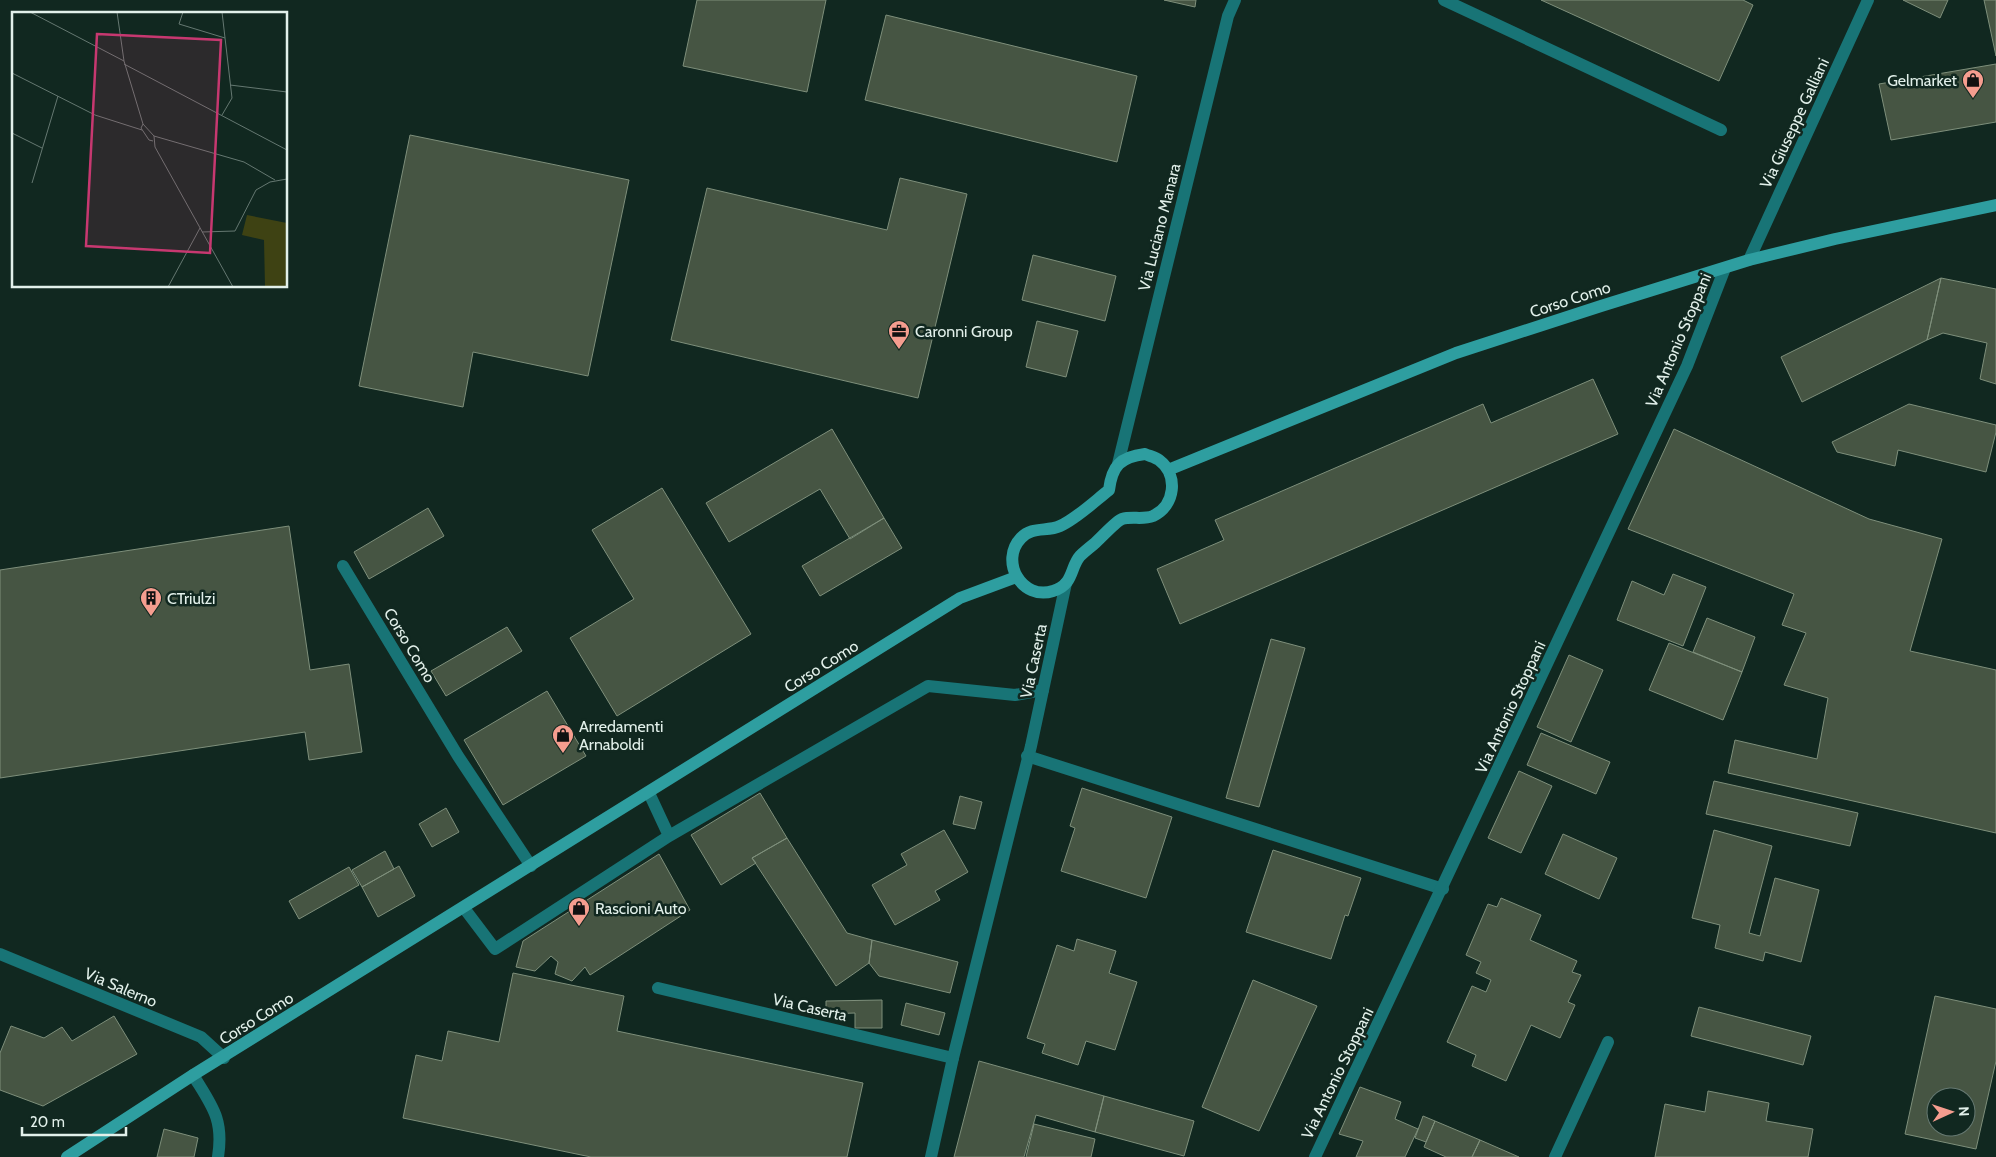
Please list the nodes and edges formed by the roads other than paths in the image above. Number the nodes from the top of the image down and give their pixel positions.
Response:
1 (1235, 0) edge
2 (1444, 0) edge
3 (1868, 0) edge
4 (1721, 130) dead end
5 (1996, 205) edge
6 (1749, 260) junction
7 (1725, 268) junction
8 (1118, 464) junction
9 (1168, 470) junction
10 (343, 566) dead end
11 (1016, 577) junction
12 (1066, 583) junction
13 (1043, 690) junction
14 (1029, 751) junction
15 (649, 793) junction
16 (669, 836) junction
17 (531, 866) junction
18 (1443, 889) junction
19 (464, 908) junction
20 (0, 954) edge
21 (658, 988) dead end
22 (1608, 1042) dead end
23 (224, 1058) junction
24 (954, 1058) junction
25 (193, 1075) junction
26 (68, 1157) edge
27 (218, 1157) edge
28 (931, 1157) edge
29 (1315, 1157) edge
30 (1555, 1157) edge

1 - 8 street, Via Luciano Manara
2 - 4 street
3 - 6 street, Via Giuseppe Galliani
5 - 6 main road, Corso Como
6 - 7 main road, Corso Como
7 - 9 main road, Corso Como
7 - 18 street, Via Antonio Stoppani
8 - 9 main road
8 - 11 main road
9 - 12 main road
10 - 17 street, Corso Como
11 - 12 main road
11 - 15 main road, Corso Como
12 - 13 street, Via Caserta
13 - 14 street, Via Caserta
13 - 16 street
14 - 18 street
14 - 24 street, Via Caserta
15 - 16 street
15 - 17 main road, Corso Como
16 - 19 street
17 - 19 main road, Corso Como
18 - 29 street, Via Antonio Stoppani
19 - 23 main road, Corso Como
20 - 23 street, Via Salerno
21 - 24 street, Via Caserta
22 - 30 street
23 - 25 main road, Corso Como
24 - 28 street, Via Caserta
25 - 26 main road, Corso Como
25 - 27 street

